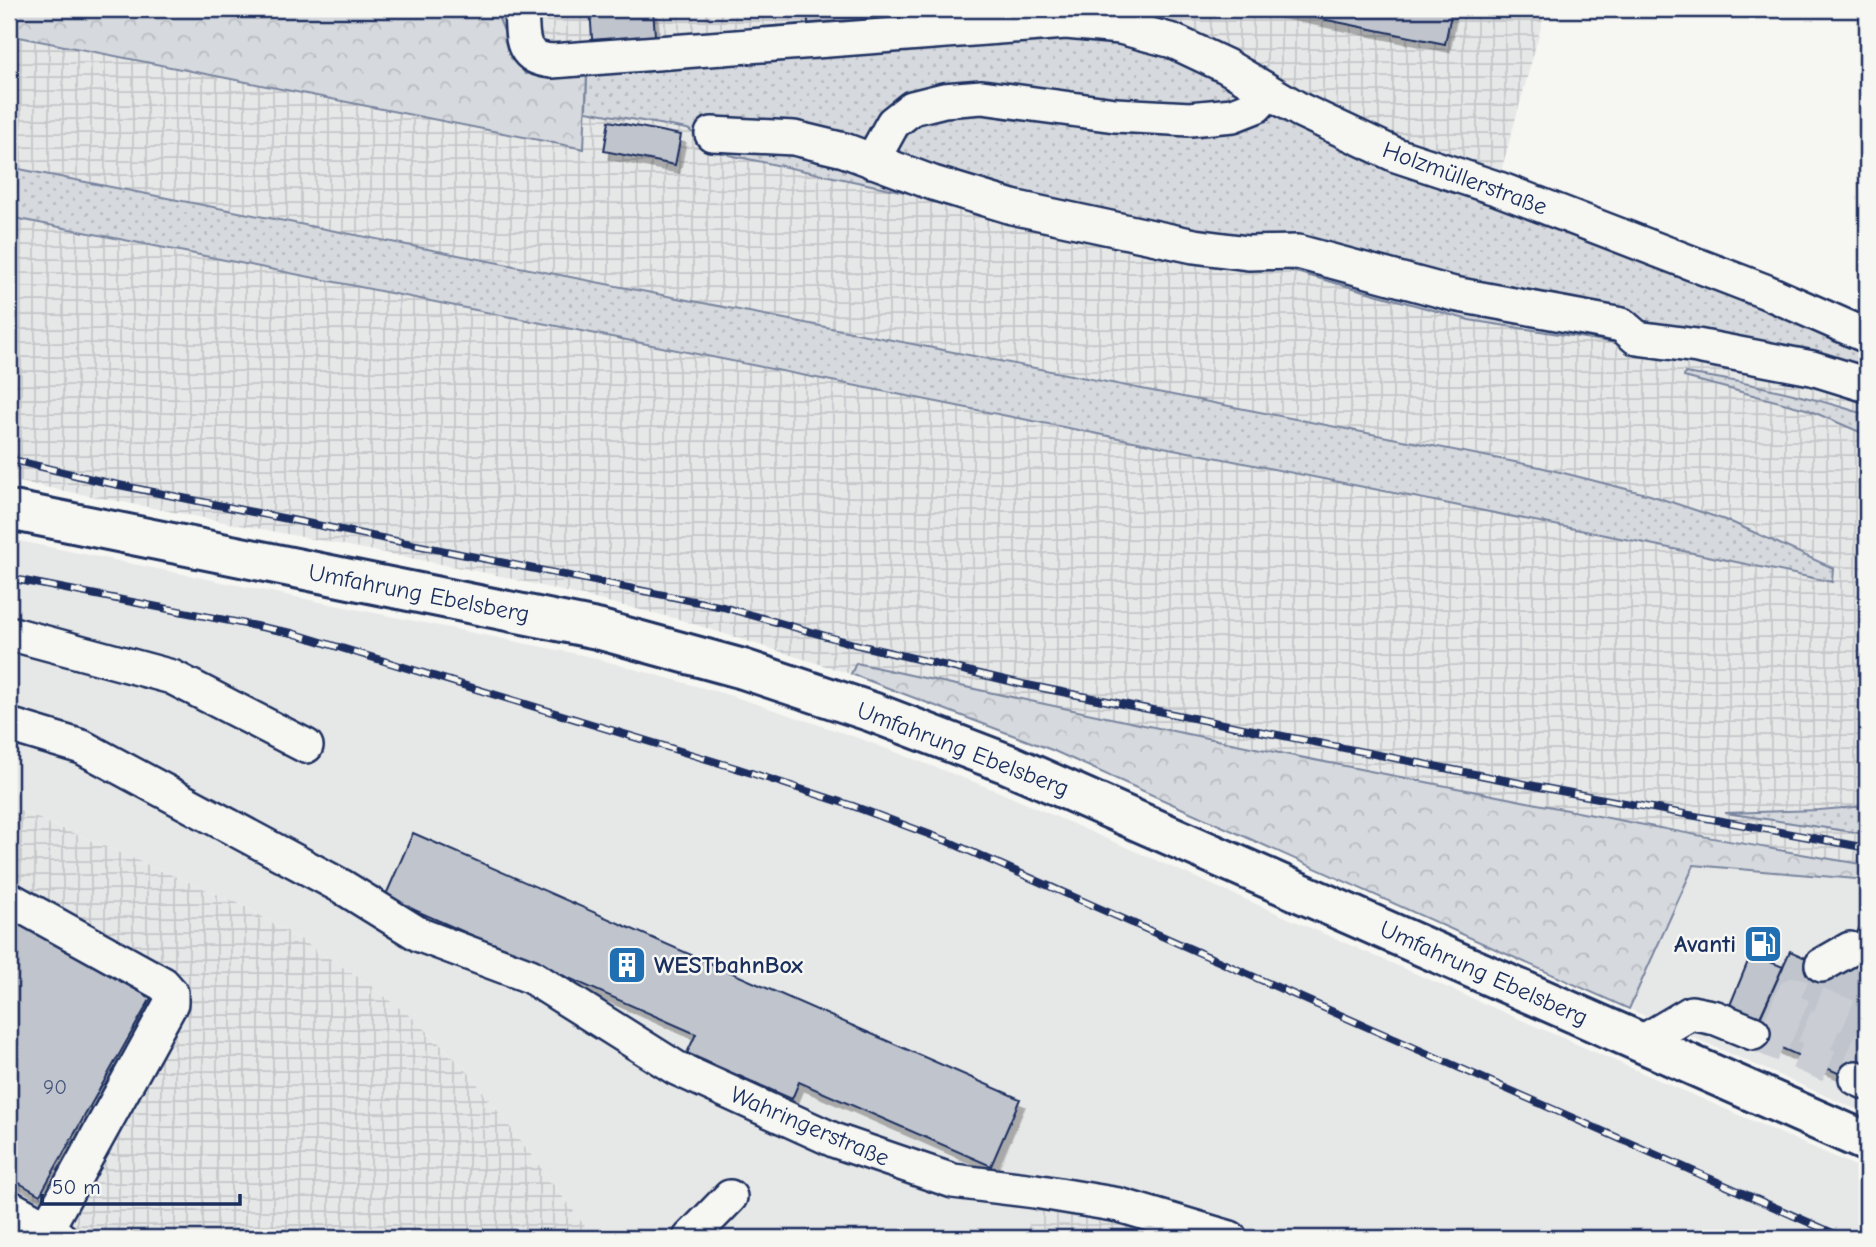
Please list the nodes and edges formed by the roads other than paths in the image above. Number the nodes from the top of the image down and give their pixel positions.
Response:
1 (521, 9) edge
2 (934, 21) edge
3 (1269, 92) junction
4 (712, 134) dead end
5 (872, 161) junction
6 (1867, 336) edge
7 (1867, 385) edge
8 (9, 510) edge
9 (9, 633) edge
10 (9, 725) edge
11 (306, 746) dead end
12 (9, 899) edge
13 (1850, 949) dead end
14 (1822, 965) dead end
15 (1753, 1033) tunnel mouth
16 (1642, 1042) junction
17 (1867, 1142) edge
18 (730, 1196) dead end
19 (9, 1207) edge
20 (53, 1233) edge
21 (690, 1238) edge
22 (1230, 1238) edge

1 - 2 street, Holzmüllerstraße
2 - 3 street, Holzmüllerstraße
3 - 5 street
3 - 6 street, Holzmüllerstraße
4 - 5 street
5 - 7 street
8 - 16 main road, Umfahrung Ebelsberg
9 - 11 street
10 - 22 street, Wahringerstraße
12 - 20 street
13 - 14 street
15 - 16 street
16 - 17 main road, Umfahrung Ebelsberg
18 - 21 street
19 - 20 street

